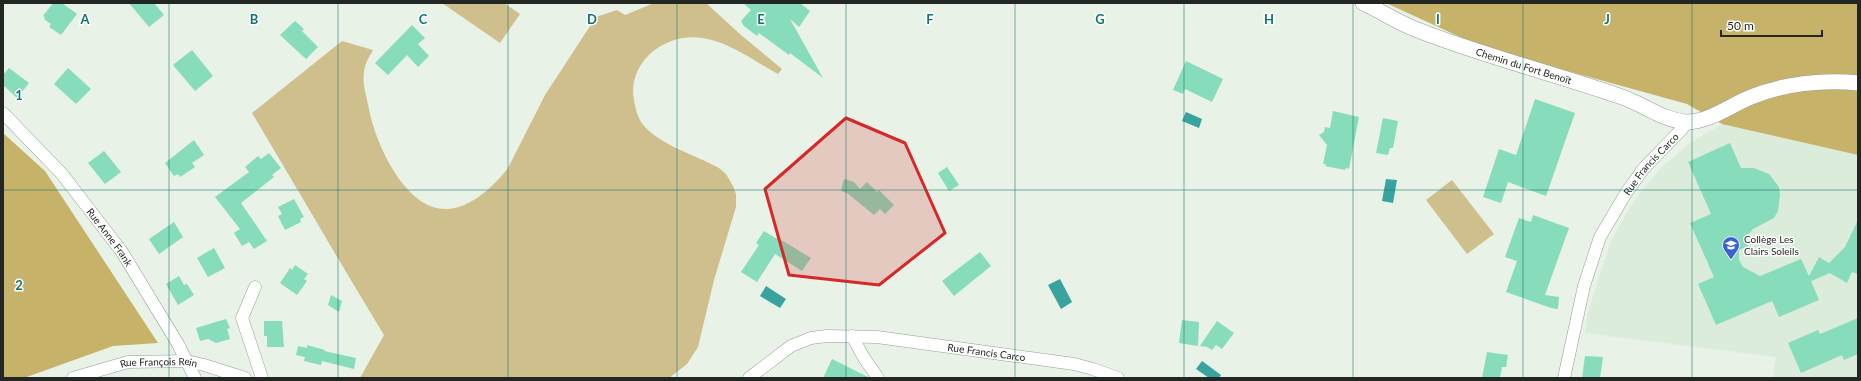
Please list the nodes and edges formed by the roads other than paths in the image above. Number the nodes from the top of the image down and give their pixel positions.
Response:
1 (1364, 3) edge
2 (1858, 83) edge
3 (3, 113) edge
4 (1687, 122) junction
5 (254, 287) dead end
6 (852, 336) junction
7 (187, 361) junction
8 (74, 378) edge
9 (195, 378) edge
10 (245, 378) edge
11 (262, 378) edge
12 (749, 378) edge
13 (878, 378) edge
14 (1118, 378) edge
15 (1564, 378) edge

1 - 4 street, Chemin du Fort Benoît
2 - 4 street
3 - 7 street, Rue Anne Frank
4 - 15 street, Rue Francis Carco
5 - 11 street
6 - 12 street, Rue Francis Carco
6 - 13 street
6 - 14 street, Rue Francis Carco
7 - 8 street, Rue François Rein
7 - 9 street, Rue Anne Frank
7 - 10 street, Rue François Rein

